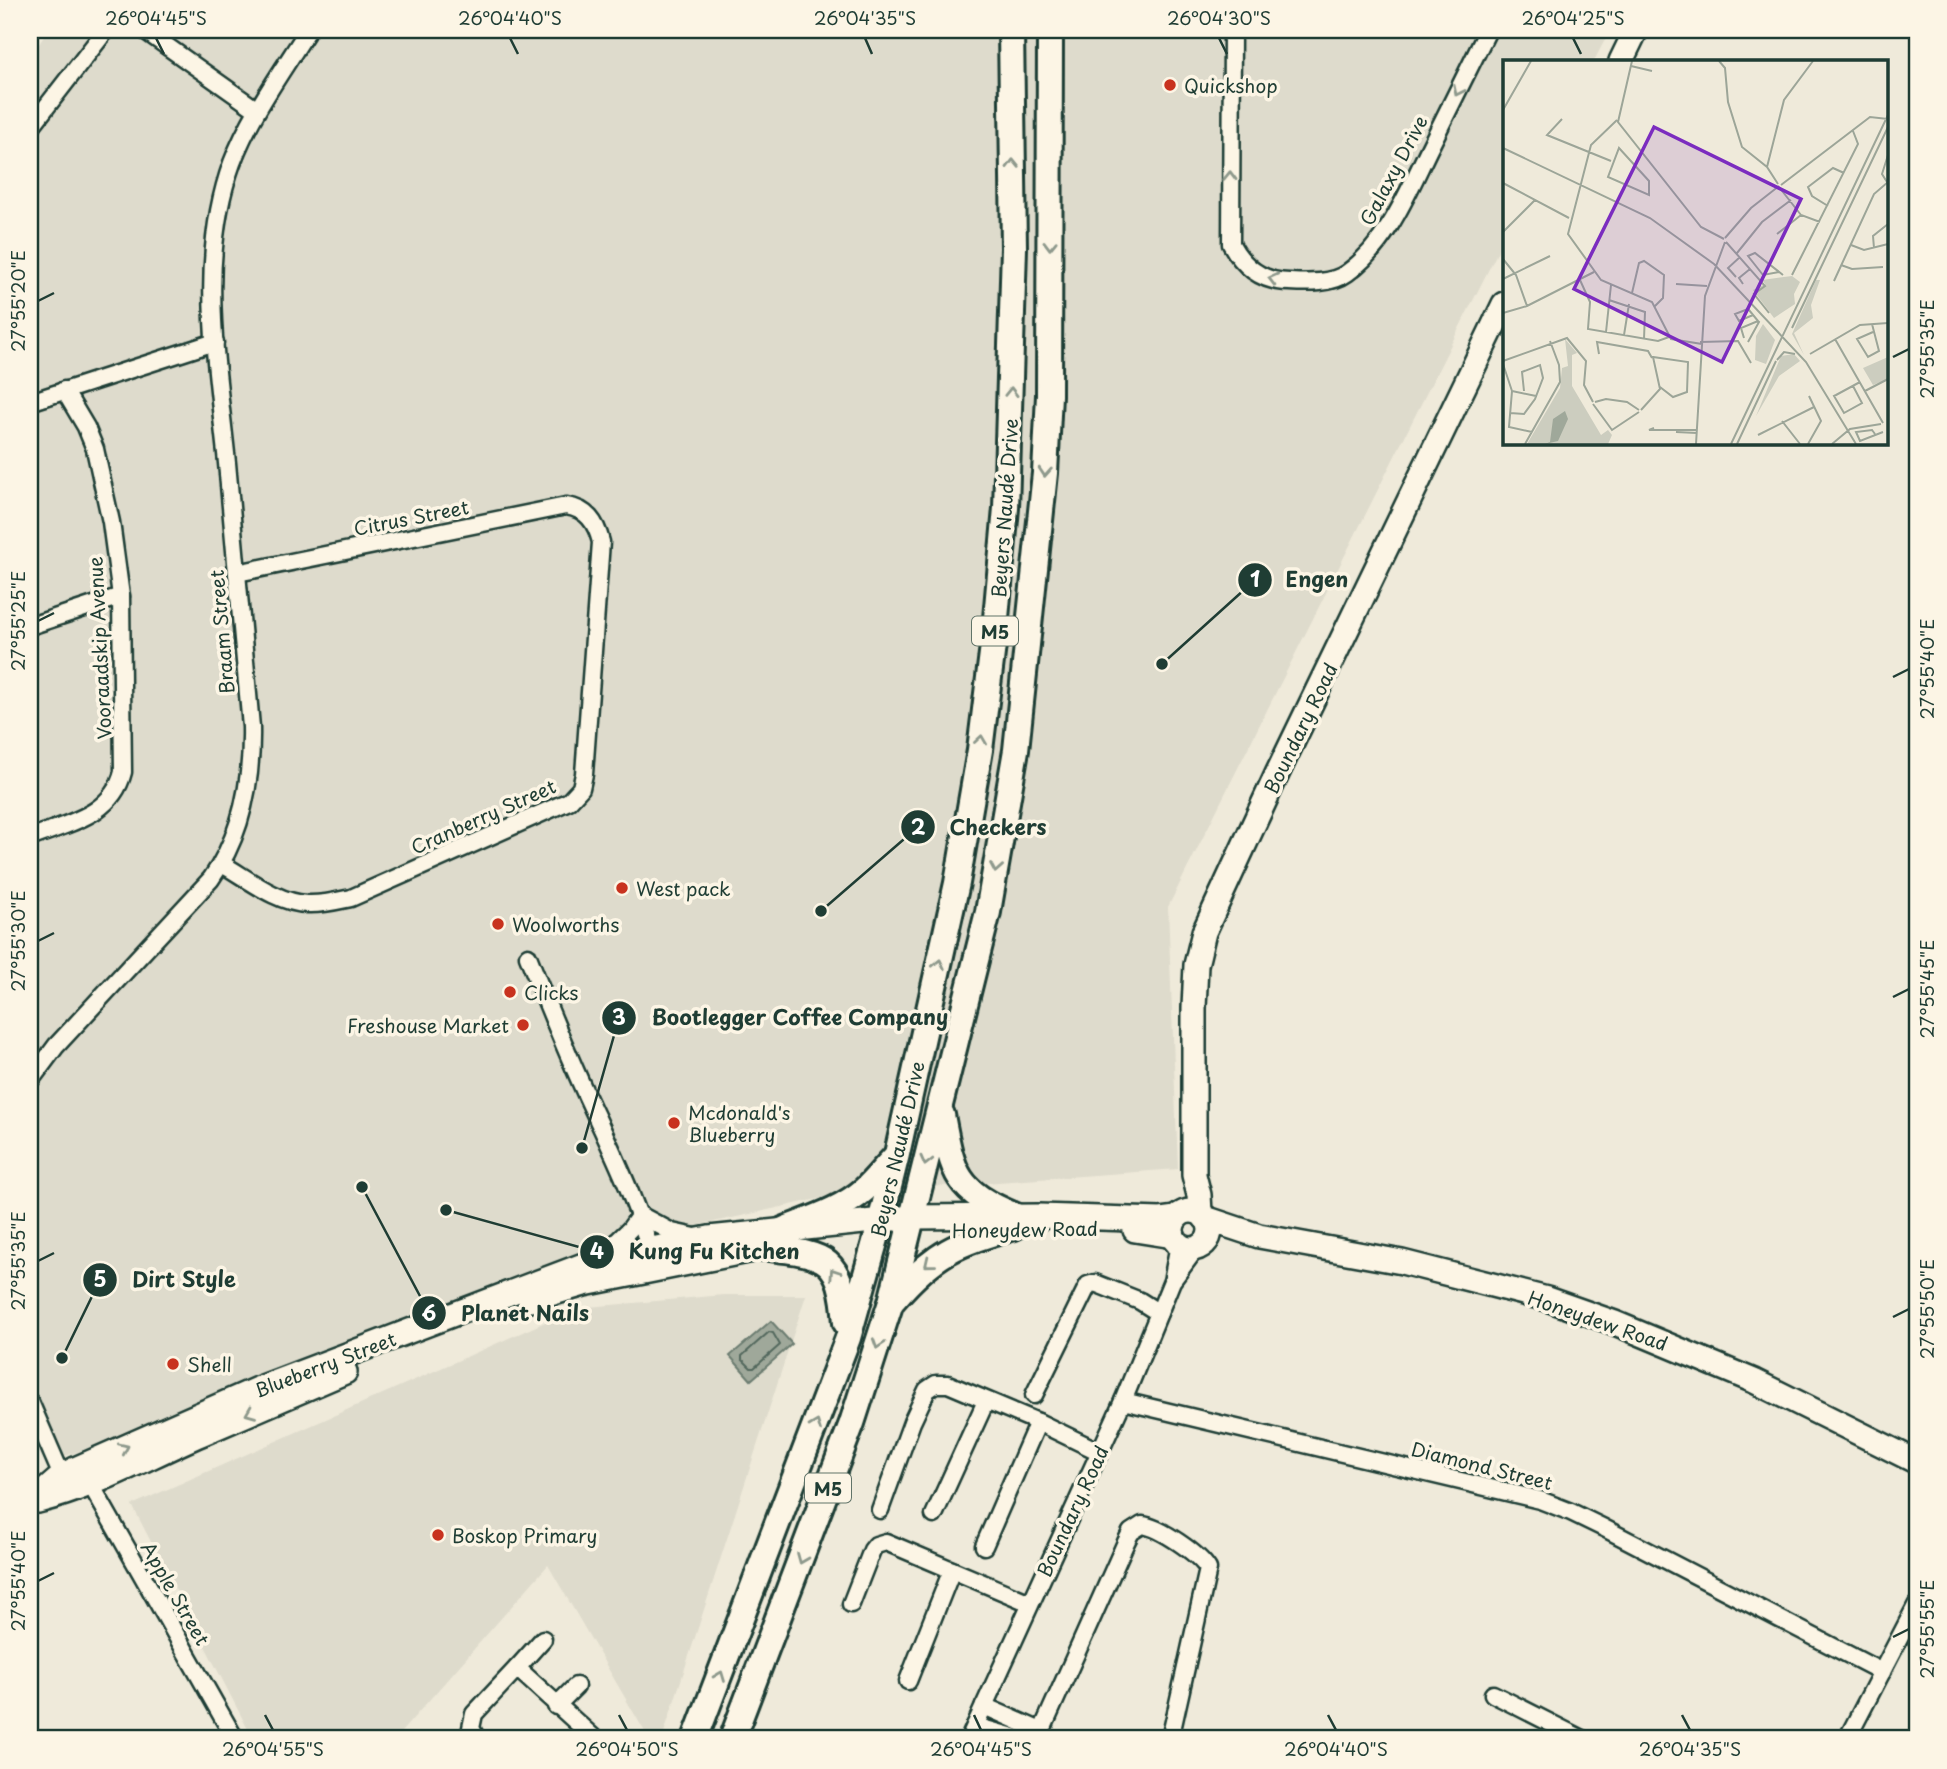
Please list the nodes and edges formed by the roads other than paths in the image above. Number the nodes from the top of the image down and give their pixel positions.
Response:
1 (106, 30) edge
2 (144, 30) edge
3 (308, 30) edge
4 (1011, 30) edge
5 (1050, 30) edge
6 (1232, 30) edge
7 (1488, 30) edge
8 (1636, 30) edge
9 (1621, 60) edge
10 (257, 110) junction
11 (30, 128) edge
12 (1503, 306) edge
13 (215, 341) junction
14 (65, 390) junction
15 (30, 402) edge
16 (590, 516) joint
17 (237, 573) junction
18 (121, 596) junction
19 (30, 626) edge
20 (30, 838) edge
21 (222, 864) junction
22 (528, 956) dead end
23 (30, 1081) edge
24 (941, 1104) junction
25 (897, 1154) junction
26 (640, 1215) junction
27 (1015, 1221) junction
28 (911, 1224) junction
29 (879, 1228) junction
30 (1189, 1229) junction
31 (783, 1230) junction
32 (709, 1238) junction
33 (761, 1247) junction
34 (599, 1259) junction
35 (652, 1259) junction
36 (891, 1302) junction
37 (1158, 1313) junction
38 (848, 1338) junction
39 (1034, 1395) dead end
40 (986, 1401) junction
41 (1123, 1401) junction
42 (30, 1402) edge
43 (1038, 1422) junction
44 (1098, 1451) junction
45 (1917, 1462) edge
46 (76, 1480) junction
47 (31, 1502) edge
48 (880, 1510) dead end
49 (934, 1515) dead end
50 (984, 1546) dead end
51 (952, 1570) junction
52 (1030, 1603) junction
53 (851, 1604) dead end
54 (1917, 1604) edge
55 (543, 1639) dead end
56 (517, 1668) junction
57 (1882, 1672) junction
58 (908, 1681) dead end
59 (576, 1686) dead end
60 (1493, 1695) dead end
61 (556, 1706) junction
62 (984, 1706) junction
63 (972, 1732) edge
64 (1040, 1735) edge
65 (235, 1739) edge
66 (477, 1739) edge
67 (595, 1739) edge
68 (695, 1739) edge
69 (732, 1739) edge
70 (1020, 1739) edge
71 (1170, 1739) edge
72 (1582, 1739) edge
73 (1847, 1739) edge

1 - 11 street
2 - 10 street
3 - 10 street, Braam Street
25 -> 4 main road, Beyers Naudé Drive / M5
5 -> 24 main road, Beyers Naudé Drive / M5
7 -> 6 street, Galaxy Drive
8 - 9 street
10 - 13 street, Braam Street
12 - 30 street, Boundary Road
13 - 14 street
13 - 17 street, Braam Street
14 - 15 street
14 - 18 street, Vooraadskip Avenue
16 - 17 street, Citrus Street
16 - 21 street, Cranberry Street
17 - 21 street, Braam Street
18 - 19 street
18 - 20 street, Vooraadskip Avenue
21 - 23 street, Braam Street
22 - 26 street
24 - 27 main road
24 -> 28 main road, Beyers Naudé Drive / M5
25 - 29 main road, Beyers Naudé Drive / M5
25 - 31 main road
26 - 32 street
26 - 34 street
26 - 35 street
27 - 28 street, Honeydew Road
27 - 30 street, Honeydew Road
27 -> 36 main road
28 - 29 street, Honeydew Road
28 - 36 main road, Beyers Naudé Drive / M5
29 - 31 street, Blueberry Street
29 - 33 street, Blueberry Street
29 - 38 main road, Beyers Naudé Drive / M5
30 - 37 street, Boundary Road
30 - 45 street, Honeydew Road
31 - 32 street, Blueberry Street
32 - 35 street, Blueberry Street
33 - 35 street, Blueberry Street
38 -> 33 main road
34 - 35 street, Blueberry Street
46 -> 34 street, Blueberry Street
35 -> 46 street, Blueberry Street
36 -> 69 main road, Beyers Naudé Drive / M5
37 - 39 street
37 - 41 street, Boundary Road
68 -> 38 main road, Beyers Naudé Drive / M5
40 - 43 street
40 - 48 street
40 - 49 street
41 - 44 street, Boundary Road
41 - 57 street, Diamond Street
42 - 46 street
43 - 44 street
43 - 50 street
44 - 52 street, Boundary Road
46 - 47 street, Blueberry Street
46 - 65 street, Apple Street
51 - 52 street
51 - 53 street
51 - 58 street
52 - 62 street, Boundary Road
54 - 57 street
55 - 56 street
56 - 61 street
56 - 66 street
57 - 73 street
59 - 61 street
60 - 72 street
61 - 67 street
62 - 63 street, Boundary Road
62 - 64 street
63 - 70 street
64 - 71 street

